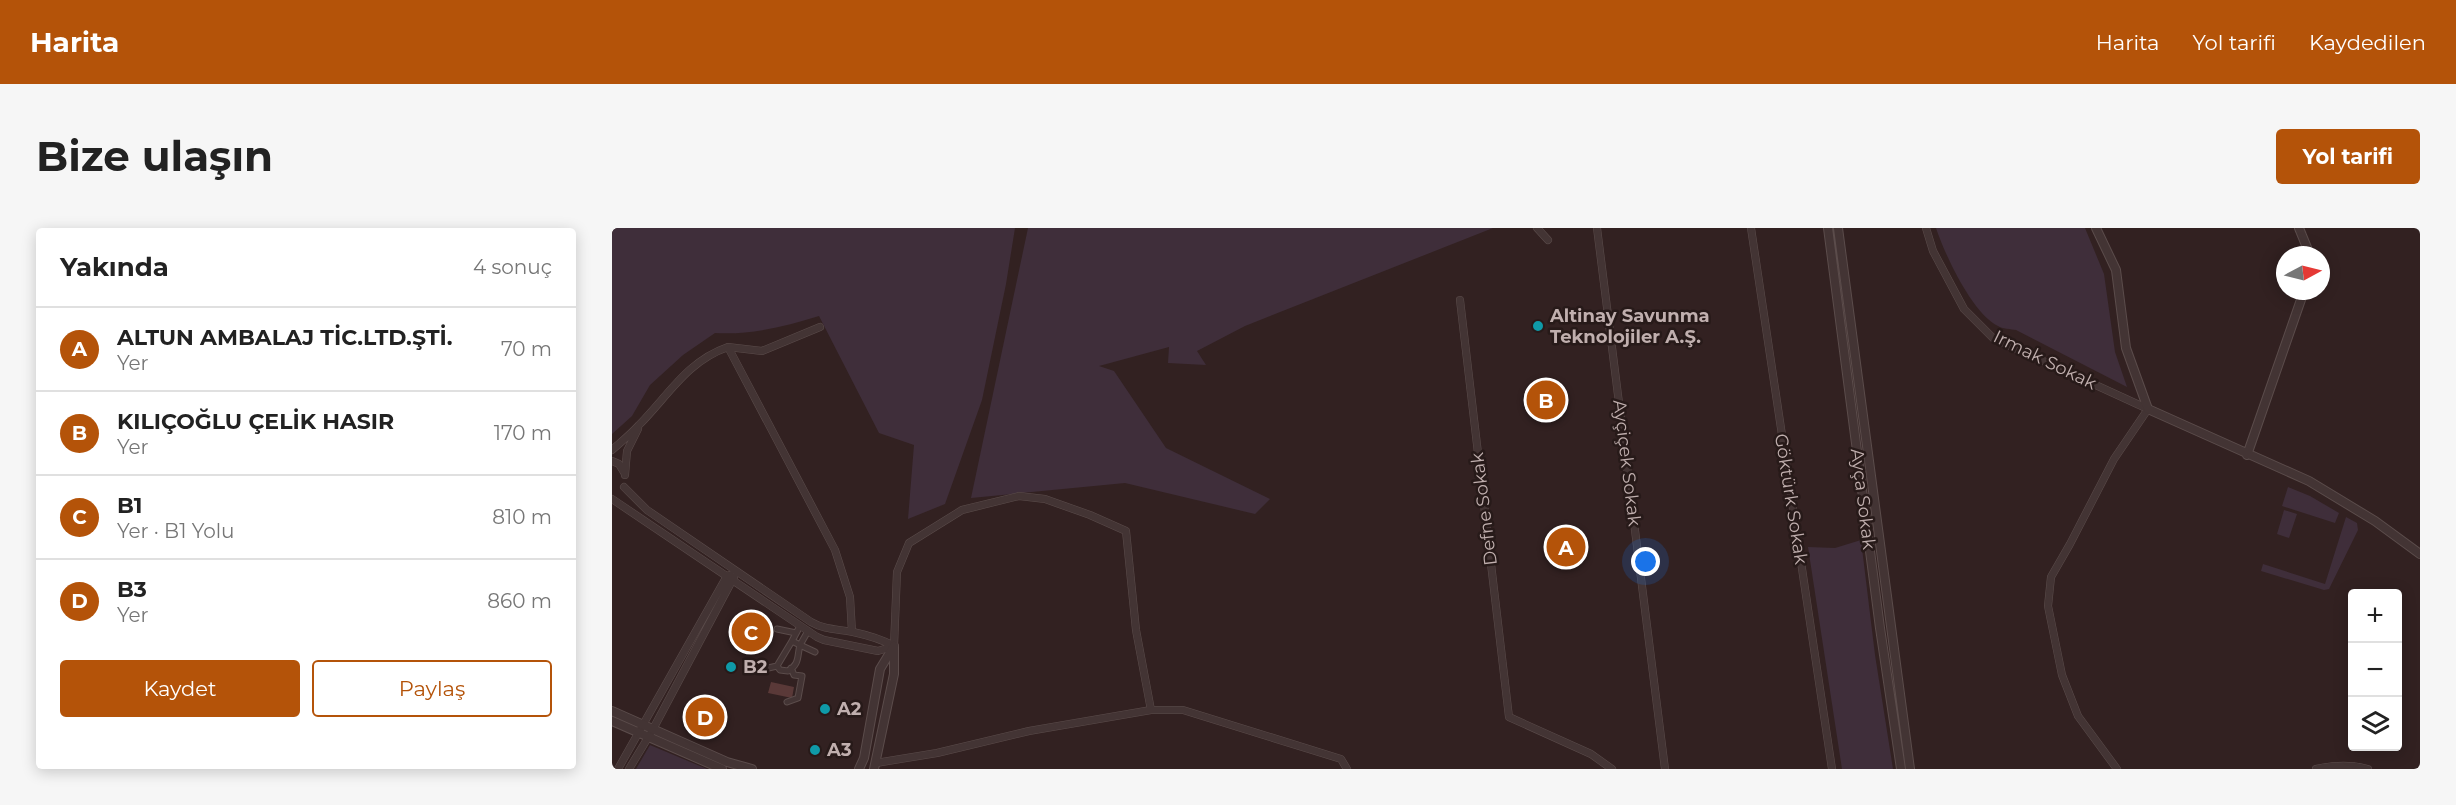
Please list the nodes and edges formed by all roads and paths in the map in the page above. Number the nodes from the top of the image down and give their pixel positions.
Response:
1 (1537, 228) edge
2 (1597, 228) edge
3 (1751, 228) edge
4 (1828, 228) edge
5 (1838, 228) edge
6 (1926, 228) edge
7 (2096, 228) edge
8 (2300, 228) edge
9 (1548, 240) dead end
10 (2307, 246) edge
11 (1460, 300) dead end
12 (2301, 300) edge
13 (820, 327) dead end
14 (728, 347) junction
15 (2148, 409) junction
16 (641, 424) junction
17 (612, 450) edge
18 (2247, 455) junction
19 (612, 461) edge
20 (625, 475) junction
21 (624, 487) junction
22 (1872, 487) junction
23 (1862, 488) junction
24 (612, 498) edge
25 (2420, 554) edge
26 (735, 572) junction
27 (730, 579) junction
28 (777, 630) dead end
29 (798, 630) junction
30 (808, 631) junction
31 (852, 632) junction
32 (792, 641) junction
33 (800, 645) junction
34 (894, 646) junction
35 (815, 652) dead end
36 (777, 666) junction
37 (791, 668) junction
38 (764, 669) dead end
39 (787, 702) dead end
40 (1152, 710) junction
41 (612, 711) edge
42 (612, 721) edge
43 (641, 730) junction
44 (650, 734) junction
45 (875, 766) edge
46 (618, 769) edge
47 (629, 769) edge
48 (722, 769) edge
49 (752, 769) edge
50 (859, 769) edge
51 (1347, 769) edge
52 (1612, 769) edge
53 (1665, 769) edge
54 (1832, 769) edge
55 (1901, 769) edge
56 (1910, 769) edge
57 (2117, 769) edge
58 (2316, 769) edge
59 (2368, 769) edge

1 - 9 street
2 - 53 street, Ayçiçek Sokak
3 - 54 street, Göktürk Sokak
4 - 23 street, Ayça Sokak
5 - 22 street, Ayça Sokak
6 - 15 street, Irmak Sokak
7 - 15 street
8 - 10 street
11 - 52 street, Defne Sokak
12 - 18 street
13 - 14 street
14 - 16 street
14 - 31 street
15 - 18 street
15 - 57 street
16 - 17 street
16 - 20 street
18 - 25 street
19 - 20 street
20 - 21 street
21 - 24 street
21 - 26 street
22 - 23 street
22 - 56 street, Ayça Sokak
23 - 55 street, Ayça Sokak
24 - 27 street
26 - 27 street
26 - 31 street
27 - 29 street
27 - 43 street
27 - 44 street
28 - 29 street
29 - 30 street
29 - 32 street
30 - 33 street
30 - 34 street
31 - 34 street
32 - 33 street
32 - 36 street
33 - 35 street
33 - 37 street
34 - 40 street
34 - 45 street
34 - 50 street
36 - 37 street
36 - 38 street
37 - 39 street
40 - 45 street
40 - 51 street
41 - 43 street
42 - 43 street
43 - 44 street
43 - 46 street
44 - 47 street
44 - 48 street
44 - 49 street
58 - 59 street

